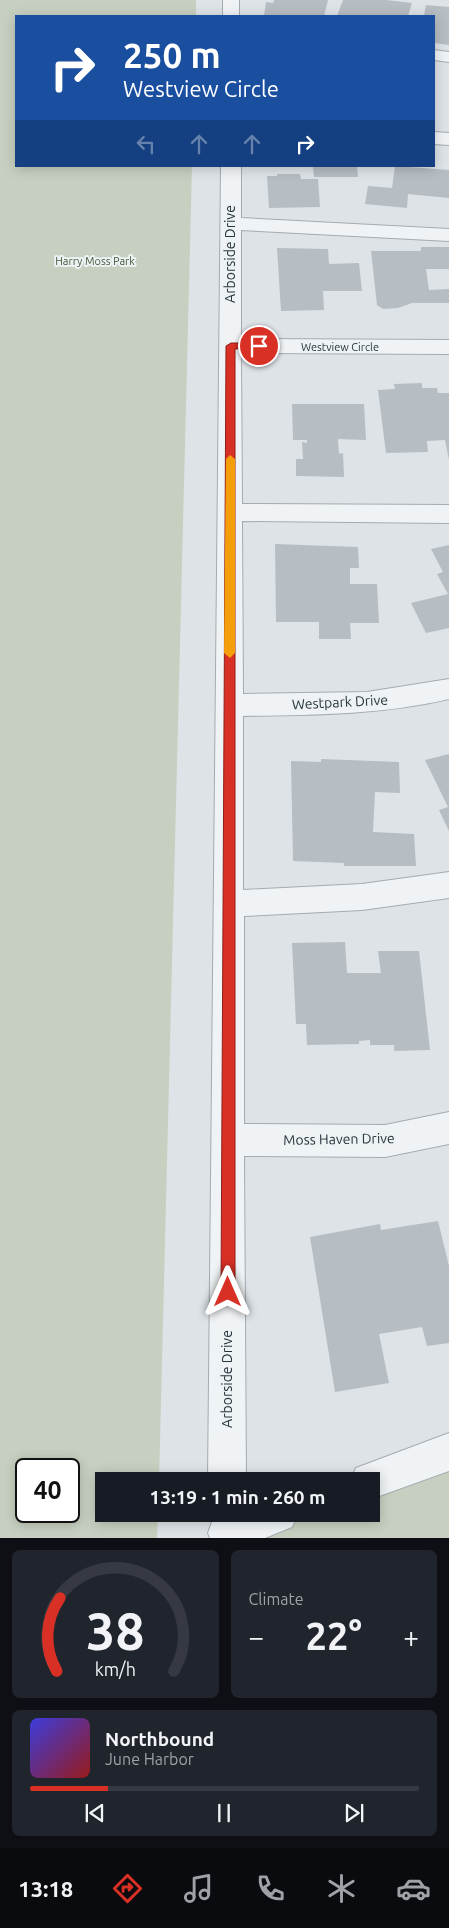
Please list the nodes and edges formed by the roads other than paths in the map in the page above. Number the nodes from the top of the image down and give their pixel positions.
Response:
1 (231, 0) edge
2 (231, 15) edge
3 (435, 55) edge
4 (449, 57) edge
5 (435, 138) edge
6 (449, 139) edge
7 (231, 167) edge
8 (230, 223) junction
9 (449, 235) edge
10 (231, 346) junction
11 (449, 347) edge
12 (230, 512) junction
13 (449, 514) edge
14 (449, 689) edge
15 (229, 705) junction
16 (449, 885) edge
17 (229, 904) junction
18 (449, 1128) edge
19 (228, 1140) junction
20 (449, 1452) edge
21 (227, 1472) edge
22 (380, 1477) edge
23 (249, 1522) edge
24 (227, 1528) edge

1 - 2 street
3 - 4 street
5 - 6 street
7 - 8 street, Arborside Drive
8 - 9 street
8 - 10 street, Arborside Drive
10 - 11 street, Westview Circle
10 - 12 street, Arborside Drive
12 - 13 street
12 - 15 street, Arborside Drive
14 - 15 street, Westpark Drive
15 - 17 street, Arborside Drive
16 - 17 street
17 - 19 street, Arborside Drive
18 - 19 street, Moss Haven Drive
19 - 21 street, Arborside Drive
20 - 22 street
23 - 24 street

